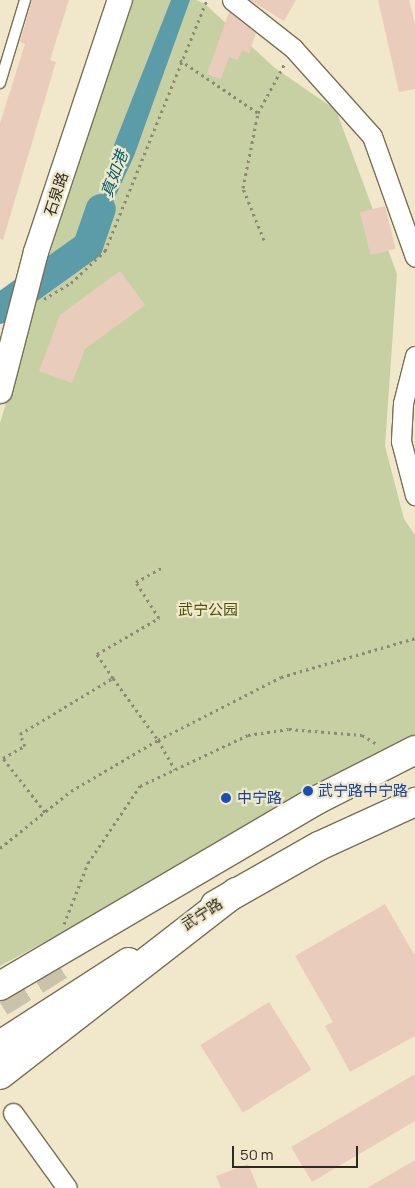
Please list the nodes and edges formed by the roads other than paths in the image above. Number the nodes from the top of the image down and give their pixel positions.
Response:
1 (25, 0) edge
2 (120, 0) edge
3 (232, 0) edge
4 (0, 83) edge
5 (415, 257) edge
6 (415, 356) edge
7 (0, 391) edge
8 (415, 495) edge
9 (407, 754) edge
10 (415, 802) edge
11 (236, 892) junction
12 (0, 986) edge
13 (0, 1045) edge
14 (0, 1075) edge
15 (13, 1113) dead end
16 (67, 1188) edge

1 - 4 lane
2 - 7 street, 石泉路
3 - 5 street
6 - 8 street
9 - 12 main road
10 - 11 main road, 武宁路
11 - 13 main road, 武宁路
11 - 14 main road
15 - 16 street

